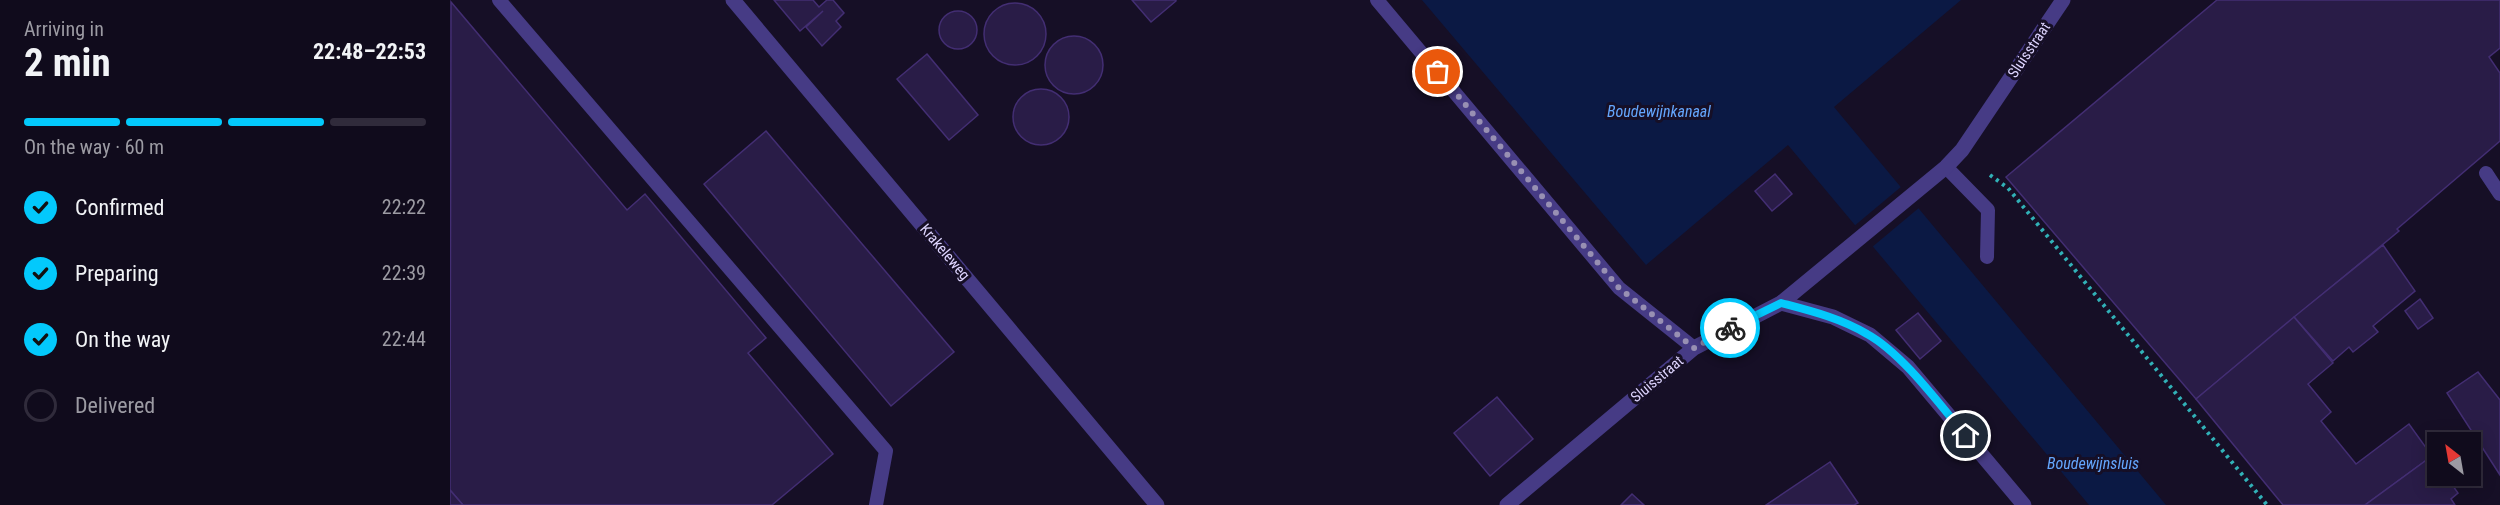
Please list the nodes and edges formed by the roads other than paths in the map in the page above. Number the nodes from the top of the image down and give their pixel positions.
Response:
1 (499, 0) edge
2 (733, 0) edge
3 (1377, 0) edge
4 (2043, 0) edge
5 (2063, 0) edge
6 (2054, 13) junction
7 (1946, 167) junction
8 (2486, 173) dead end
9 (2500, 194) edge
10 (1987, 257) dead end
11 (1781, 303) junction
12 (1694, 348) junction
13 (876, 505) edge
14 (1157, 505) edge
15 (1506, 505) edge
16 (2024, 505) edge

1 - 13 lane
2 - 14 street, Krakeleweg
3 - 12 lane
4 - 6 street
5 - 6 street, Sluisstraat
6 - 7 street, Sluisstraat
7 - 10 lane
7 - 11 street, Sluisstraat
8 - 9 lane
11 - 12 street, Sluisstraat
11 - 16 street
12 - 15 street, Sluisstraat

